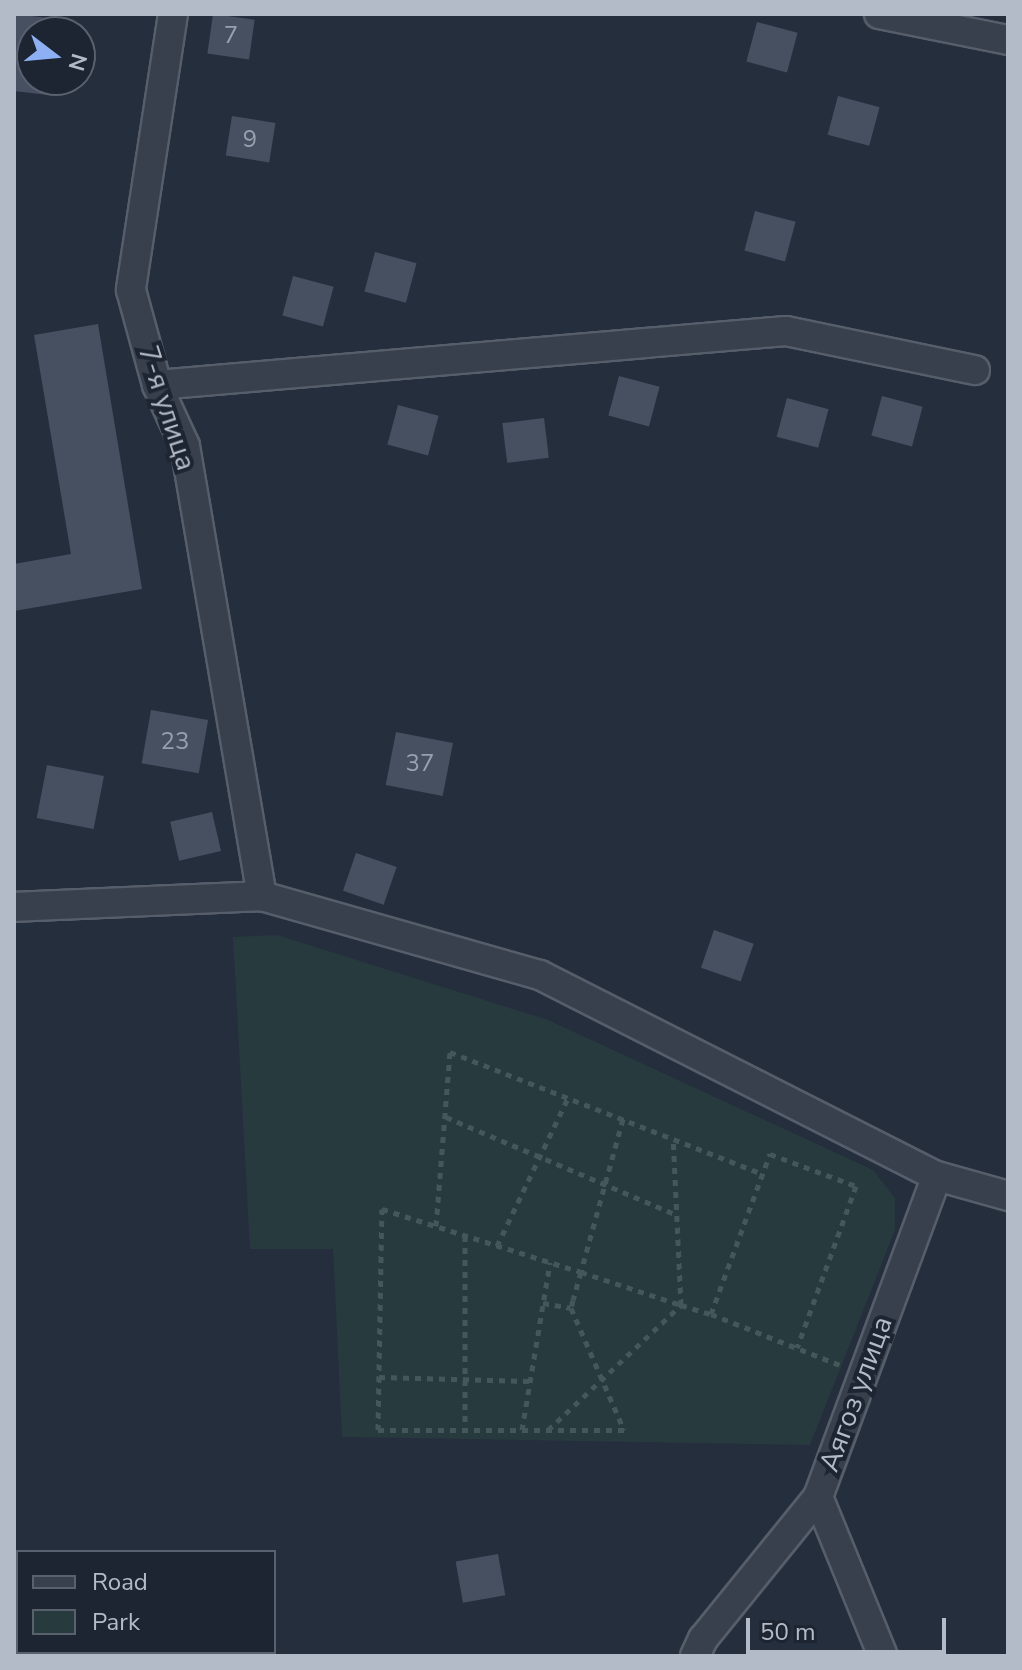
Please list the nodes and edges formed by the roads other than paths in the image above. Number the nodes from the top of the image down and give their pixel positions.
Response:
1 (173, 14) edge
2 (879, 14) edge
3 (1008, 40) edge
4 (975, 370) dead end
5 (157, 385) junction
6 (262, 896) junction
7 (14, 907) edge
8 (937, 1176) junction
9 (1008, 1196) edge
10 (818, 1497) junction
11 (695, 1656) edge
12 (883, 1656) edge

1 - 5 street, 7-я улица
2 - 3 street
4 - 5 street
5 - 6 street, 7-я улица
6 - 7 street
6 - 8 street
8 - 9 street
8 - 10 street, Аягоз улица
10 - 11 street
10 - 12 street, Аягоз улица

